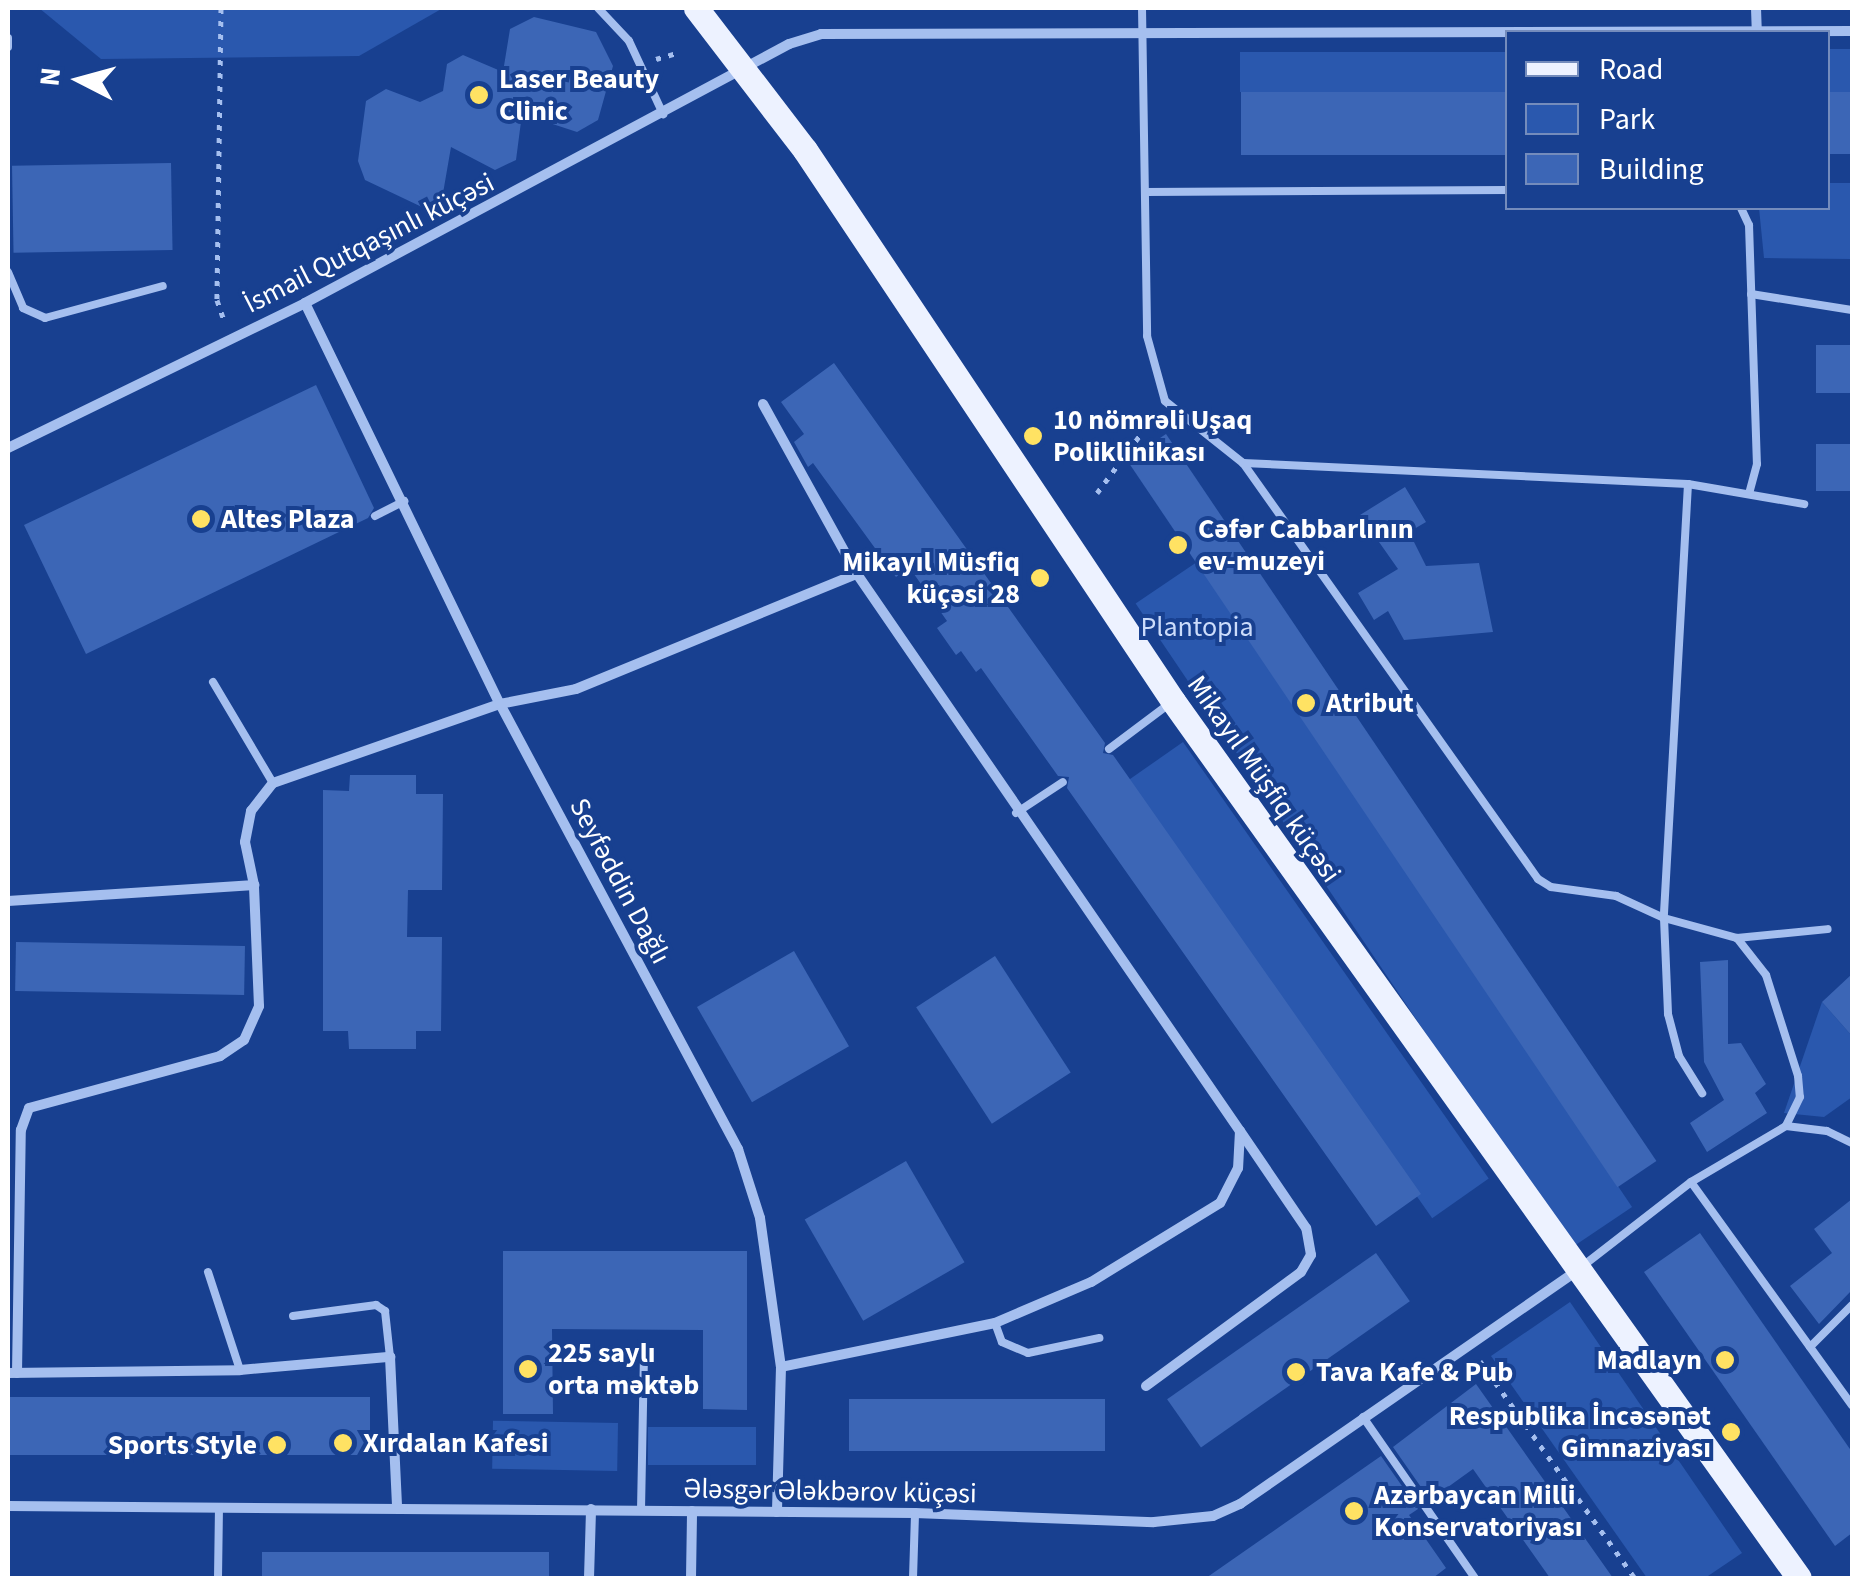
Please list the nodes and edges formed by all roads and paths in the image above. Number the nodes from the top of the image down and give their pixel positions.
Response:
1 (221, 8) edge
2 (598, 8) edge
3 (696, 8) edge
4 (1142, 8) edge
5 (1505, 32) edge
6 (1144, 33) junction
7 (8, 38) edge
8 (8, 47) edge
9 (746, 68) junction
10 (663, 114) junction
11 (1505, 190) edge
12 (1145, 192) junction
13 (1742, 210) edge
14 (8, 272) edge
15 (163, 286) dead end
16 (1751, 294) junction
17 (305, 303) junction
18 (1852, 310) edge
19 (230, 340) junction
20 (1165, 401) junction
21 (763, 404) dead end
22 (8, 448) edge
23 (1243, 462) junction
24 (1688, 484) junction
25 (1750, 490) junction
26 (1097, 493) dead end
27 (404, 501) junction
28 (1804, 504) dead end
29 (375, 516) dead end
30 (857, 574) junction
31 (212, 682) dead end
32 (1173, 701) junction
33 (500, 704) junction
34 (1109, 749) dead end
35 (1062, 782) dead end
36 (273, 783) junction
37 (1016, 813) junction
38 (254, 885) junction
39 (8, 901) edge
40 (1664, 918) junction
41 (1828, 929) dead end
42 (1737, 938) junction
43 (1702, 1094) dead end
44 (1786, 1126) junction
45 (1240, 1131) junction
46 (1852, 1143) edge
47 (1691, 1182) junction
48 (208, 1272) dead end
49 (1575, 1272) junction
50 (1852, 1305) edge
51 (293, 1316) dead end
52 (995, 1323) junction
53 (1098, 1338) dead end
54 (1810, 1347) junction
55 (390, 1358) junction
56 (644, 1358) dead end
57 (1478, 1358) dead end
58 (781, 1367) junction
59 (240, 1370) junction
60 (12, 1373) edge
61 (1146, 1386) dead end
62 (1852, 1405) edge
63 (1364, 1417) junction
64 (8, 1506) edge
65 (219, 1507) junction
66 (397, 1508) junction
67 (591, 1509) junction
68 (641, 1510) junction
69 (692, 1511) junction
70 (777, 1512) junction
71 (915, 1513) junction
72 (218, 1578) edge
73 (590, 1578) edge
74 (692, 1578) edge
75 (913, 1578) edge
76 (1475, 1578) edge
77 (1635, 1578) edge
78 (1798, 1578) edge

1 - 19 path
2 - 10 lane
3 - 9 main road, Mikayıl Müşfiq küçəsi
4 - 6 lane
5 - 6 street, İsmail Qutqaşınlı küçəsi
6 - 9 street, İsmail Qutqaşınlı küçəsi
6 - 12 lane
7 - 8 lane
9 - 10 street, İsmail Qutqaşınlı küçəsi
9 - 32 main road, Mikayıl Müşfiq küçəsi
10 - 17 street, İsmail Qutqaşınlı küçəsi
11 - 12 lane
12 - 20 lane
13 - 16 lane
14 - 15 lane
16 - 18 lane
16 - 25 lane
17 - 19 street, İsmail Qutqaşınlı küçəsi
17 - 27 street, Seyfəddin Dağlı
19 - 22 street, İsmail Qutqaşınlı küçəsi
20 - 23 lane
20 - 26 path
21 - 30 street
23 - 24 lane
23 - 40 lane
24 - 25 lane
24 - 40 lane
25 - 28 lane
27 - 29 lane
27 - 33 street, Seyfəddin Dağlı
30 - 33 street
30 - 37 street
31 - 36 lane
32 - 34 lane
32 - 49 main road, Mikayıl Müşfiq küçəsi
33 - 36 street
33 - 58 street, Seyfəddin Dağlı
35 - 37 lane
36 - 38 street
37 - 45 street
38 - 39 street
38 - 60 street
40 - 42 lane
40 - 43 lane
41 - 42 lane
42 - 44 lane
44 - 46 lane
44 - 47 lane
45 - 52 street
45 - 61 street
47 - 49 lane
47 - 54 lane
48 - 59 lane
49 - 63 street, Ələsgər Ələkbərov küçəsi
49 - 78 main road, Mikayıl Müşfiq küçəsi
50 - 54 lane
51 - 55 lane
52 - 53 lane
52 - 58 street
54 - 62 lane
55 - 59 street
55 - 66 street
56 - 68 lane
57 - 77 path
58 - 70 street, Seyfəddin Dağlı
59 - 60 street
63 - 71 street, Ələsgər Ələkbərov küçəsi
63 - 76 lane
64 - 65 street, Ələsgər Ələkbərov küçəsi
65 - 66 street, Ələsgər Ələkbərov küçəsi
65 - 72 lane
66 - 67 street, Ələsgər Ələkbərov küçəsi
67 - 68 street, Ələsgər Ələkbərov küçəsi
67 - 73 street
68 - 69 street, Ələsgər Ələkbərov küçəsi
69 - 70 street, Ələsgər Ələkbərov küçəsi
69 - 74 street
70 - 71 street, Ələsgər Ələkbərov küçəsi
71 - 75 lane

